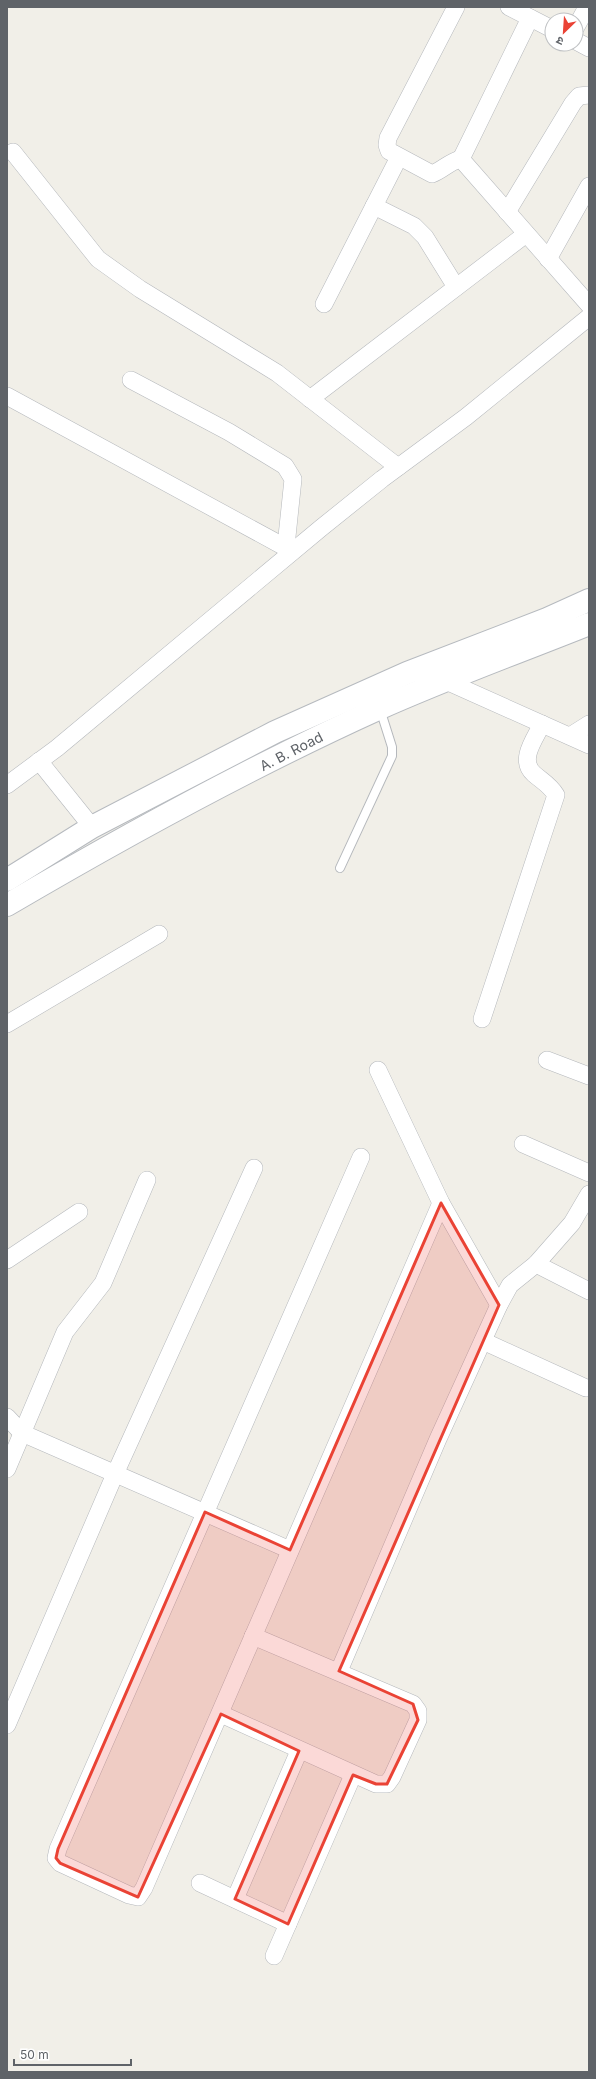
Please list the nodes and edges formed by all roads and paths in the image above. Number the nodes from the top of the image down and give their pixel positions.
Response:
1 (456, 7) edge
2 (509, 7) edge
3 (530, 18) junction
4 (544, 25) edge
5 (589, 95) edge
6 (13, 152) dead end
7 (399, 157) junction
8 (461, 159) junction
9 (589, 186) edge
10 (374, 206) junction
11 (507, 212) junction
12 (526, 234) junction
13 (548, 259) junction
14 (456, 287) junction
15 (324, 304) dead end
16 (589, 305) edge
17 (589, 317) edge
18 (131, 380) dead end
19 (7, 396) edge
20 (310, 399) junction
21 (398, 467) junction
22 (289, 549) junction
23 (589, 600) edge
24 (589, 624) edge
25 (446, 681) junction
26 (380, 708) junction
27 (542, 724) junction
28 (589, 724) edge
29 (570, 736) junction
30 (589, 745) edge
31 (39, 761) junction
32 (11, 779) edge
33 (92, 827) junction
34 (340, 868) dead end
35 (7, 880) edge
36 (7, 905) edge
37 (159, 934) dead end
38 (482, 1019) dead end
39 (7, 1024) edge
40 (547, 1060) dead end
41 (378, 1070) dead end
42 (589, 1076) edge
43 (523, 1144) dead end
44 (361, 1157) dead end
45 (254, 1168) dead end
46 (589, 1173) edge
47 (147, 1180) dead end
48 (589, 1194) edge
49 (441, 1202) junction
50 (79, 1212) dead end
51 (7, 1260) edge
52 (536, 1264) junction
53 (589, 1291) edge
54 (499, 1305) junction
55 (483, 1341) junction
56 (586, 1388) dead end
57 (7, 1417) edge
58 (22, 1433) junction
59 (7, 1469) edge
60 (115, 1474) junction
61 (205, 1512) junction
62 (290, 1550) junction
63 (253, 1636) junction
64 (339, 1672) junction
65 (221, 1714) junction
66 (7, 1725) edge
67 (299, 1751) junction
68 (353, 1775) junction
69 (200, 1883) dead end
70 (235, 1898) junction
71 (288, 1924) junction
72 (274, 1956) dead end

1 - 7 street
2 - 3 street
3 - 4 street
3 - 8 street
5 - 11 street
6 - 20 street
7 - 8 street
7 - 10 street
8 - 11 street
9 - 13 street
10 - 14 street
10 - 15 street
11 - 12 street
12 - 13 street
12 - 14 street
13 - 16 street
14 - 20 street
17 - 21 street
18 - 22 street
19 - 22 street
20 - 21 street
21 - 22 street
22 - 31 street
23 - 33 main road, A. B. Road
24 - 25 main road, A. B. Road
25 - 26 main road, A. B. Road
25 - 27 street
26 - 34 lane
26 - 36 main road, A. B. Road
27 - 29 street
27 - 38 street
28 - 29 street
29 - 30 street
31 - 32 street
31 - 33 street
33 - 35 main road, A. B. Road
37 - 39 street
40 - 42 street
41 - 49 street
43 - 46 street
44 - 61 street
45 - 60 street
47 - 58 street
48 - 52 street
49 - 54 street
49 - 62 street
50 - 51 street
52 - 53 street
52 - 54 street
54 - 55 street
55 - 56 street
55 - 64 street
57 - 58 street
58 - 59 street
58 - 60 street
60 - 61 street
60 - 66 street
61 - 62 street
61 - 65 street
62 - 63 street
63 - 64 street
63 - 65 street
64 - 68 street
65 - 67 street
67 - 68 street
67 - 70 street
68 - 71 street
69 - 70 street
70 - 71 street
71 - 72 street

